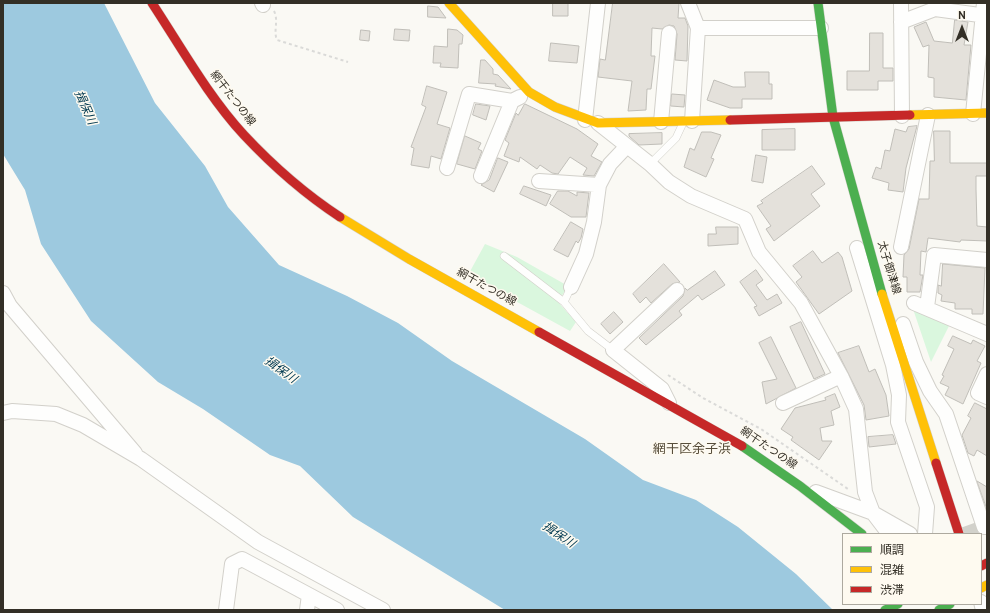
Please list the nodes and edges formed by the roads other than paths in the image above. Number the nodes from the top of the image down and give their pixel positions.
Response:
1 (152, 3) edge
2 (449, 3) edge
3 (598, 3) edge
4 (688, 3) edge
5 (818, 3) edge
6 (901, 3) edge
7 (985, 12) edge
8 (901, 22) junction
9 (698, 28) junction
10 (821, 28) junction
11 (669, 33) dead end
12 (529, 92) junction
13 (512, 101) junction
14 (987, 113) edge
15 (973, 114) junction
16 (928, 115) junction
17 (902, 116) junction
18 (833, 117) junction
19 (591, 121) junction
20 (688, 121) junction
21 (661, 122) junction
22 (627, 146) junction
23 (650, 164) junction
24 (447, 168) dead end
25 (480, 176) dead end
26 (539, 181) dead end
27 (851, 182) junction
28 (599, 185) junction
29 (901, 247) dead end
30 (504, 256) dead end
31 (987, 260) edge
32 (571, 287) joint
33 (677, 290) dead end
34 (3, 293) edge
35 (564, 302) junction
36 (987, 334) edge
37 (613, 350) junction
38 (987, 374) edge
39 (841, 376) junction
40 (987, 397) edge
41 (670, 404) junction
42 (783, 404) dead end
43 (3, 413) edge
44 (141, 459) junction
45 (800, 486) junction
46 (871, 508) junction
47 (987, 527) edge
48 (861, 533) edge
49 (888, 533) edge
50 (908, 533) edge
51 (925, 533) edge
52 (960, 533) edge
53 (309, 595) junction
54 (896, 605) edge
55 (948, 605) edge
56 (226, 610) edge
57 (307, 610) edge
58 (337, 610) edge
59 (383, 610) edge
60 (885, 610) edge
61 (939, 610) edge

1 - 41 main road, 網干たつの線
2 - 12 main road
3 - 19 street
4 - 9 street
5 - 10 main road, 太子御津線
6 - 8 street
7 - 8 street
7 - 15 street
8 - 17 street
9 - 10 street
9 - 20 street
10 - 18 main road, 太子御津線
11 - 21 street
12 - 13 street
12 - 19 main road
13 - 24 street
13 - 25 street
14 - 15 main road
15 - 16 main road
16 - 17 main road
16 - 29 street
17 - 18 main road
18 - 20 main road
18 - 27 main road, 太子御津線
19 - 21 main road
19 - 22 street
20 - 21 main road
20 - 23 lane
22 - 23 street
22 - 28 street
23 - 39 street
26 - 28 street
27 - 47 street
27 - 51 street
27 - 52 main road, 太子御津線
28 - 32 street
30 - 35 lane
31 - 36 street
32 - 35 lane
33 - 37 street
34 - 44 street
35 - 37 lane
37 - 41 street
38 - 40 street
39 - 42 street
39 - 46 street
41 - 45 main road, 網干たつの線
43 - 44 street
44 - 59 street
45 - 46 street
45 - 48 main road, 網干たつの線
46 - 49 street
46 - 50 street
53 - 56 street
53 - 57 street
53 - 58 street
54 - 60 main road
55 - 61 main road

